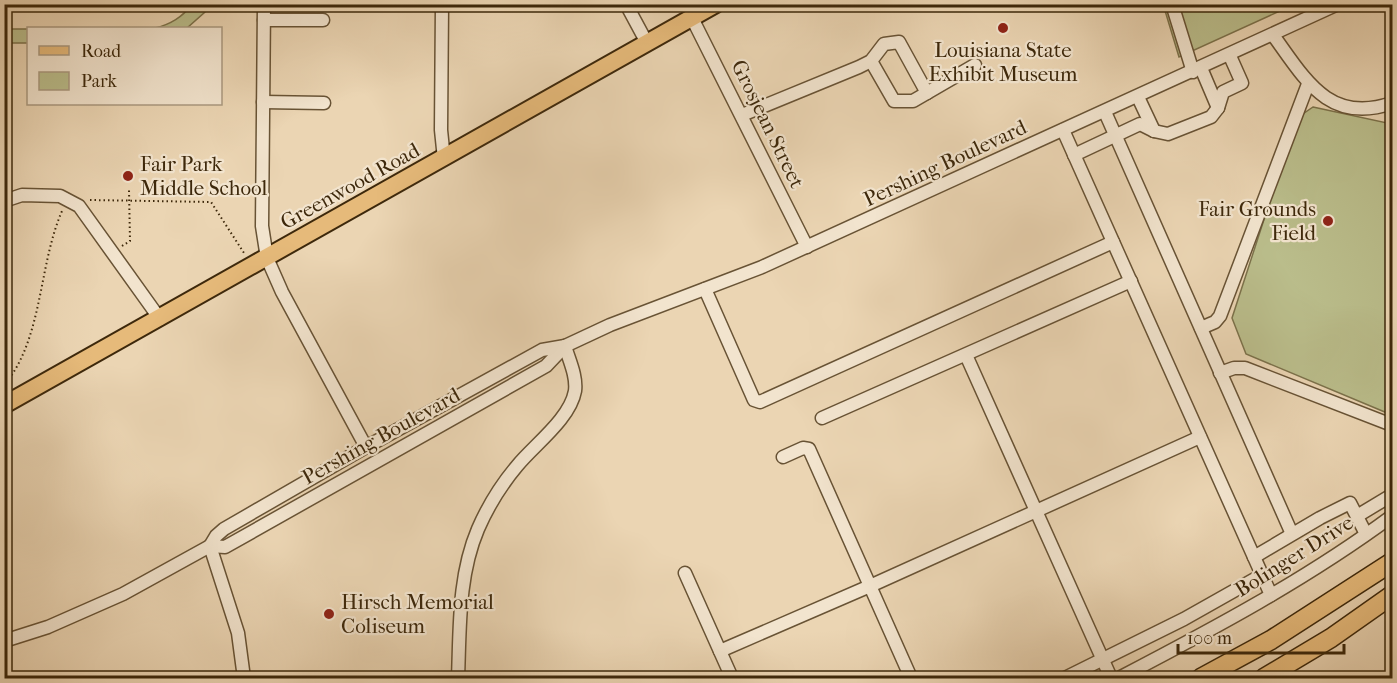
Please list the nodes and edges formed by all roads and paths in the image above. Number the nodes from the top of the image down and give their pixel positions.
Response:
1 (264, 4) edge
2 (442, 4) edge
3 (626, 4) edge
4 (716, 4) edge
5 (1172, 4) edge
6 (1338, 4) edge
7 (692, 18) junction
8 (264, 20) junction
9 (322, 20) dead end
10 (1273, 35) junction
11 (647, 44) junction
12 (1230, 56) junction
13 (871, 61) junction
14 (975, 65) dead end
15 (1197, 70) junction
16 (1308, 84) junction
17 (927, 93) junction
18 (1138, 97) junction
19 (263, 102) junction
20 (324, 103) dead end
21 (1392, 103) edge
22 (1218, 108) junction
23 (1105, 112) junction
24 (741, 115) junction
25 (1063, 130) junction
26 (1154, 131) junction
27 (1115, 135) junction
28 (1074, 154) junction
29 (444, 159) junction
30 (129, 190) dead end
31 (5, 201) edge
32 (129, 201) junction
33 (70, 202) junction
34 (1113, 242) junction
35 (807, 247) junction
36 (112, 253) junction
37 (244, 253) dead end
38 (267, 258) junction
39 (1131, 281) junction
40 (705, 289) junction
41 (160, 319) junction
42 (1201, 328) junction
43 (565, 346) junction
44 (966, 355) junction
45 (1220, 373) junction
46 (4, 405) edge
47 (822, 418) dead end
48 (1392, 425) edge
49 (1200, 437) junction
50 (366, 447) junction
51 (783, 457) dead end
52 (1389, 497) edge
53 (1036, 511) junction
54 (1392, 513) edge
55 (1357, 516) junction
56 (1292, 534) junction
57 (1366, 534) junction
58 (210, 546) junction
59 (1392, 552) edge
60 (1254, 557) junction
61 (1392, 562) edge
62 (685, 573) dead end
63 (1262, 575) junction
64 (870, 586) junction
65 (1271, 595) junction
66 (1392, 595) edge
67 (1325, 607) junction
68 (4, 641) edge
69 (720, 651) junction
70 (1102, 660) junction
71 (244, 678) edge
72 (458, 678) edge
73 (732, 678) edge
74 (911, 678) edge
75 (1065, 678) edge
76 (1111, 678) edge
77 (1119, 678) edge
78 (1201, 678) edge
79 (1264, 678) edge

1 - 8 street
2 - 29 street
3 - 11 street
4 - 7 main road, Greenwood Road
5 - 15 street
6 - 10 street, Pershing Boulevard
7 - 11 main road, Greenwood Road
7 - 24 street, Grosjean Street
8 - 9 street
8 - 19 street
10 - 12 street, Pershing Boulevard
10 - 16 street
11 - 29 main road, Greenwood Road
12 - 15 street, Pershing Boulevard
12 - 22 street
13 - 17 street
13 - 17 street
13 - 24 street
14 - 17 street
15 - 18 street, Pershing Boulevard
15 - 22 street
16 - 21 street
16 - 42 street
18 - 23 street, Pershing Boulevard
18 - 26 street
19 - 20 street
19 - 38 street
22 - 26 street
23 - 25 street, Pershing Boulevard
23 - 27 street
24 - 35 street, Grosjean Street
25 - 28 street
25 - 35 street, Pershing Boulevard
26 - 27 street
27 - 28 street
27 - 42 street
28 - 34 street
29 - 38 main road, Greenwood Road
30 - 32 path
31 - 33 street
31 - 33 path
32 - 33 path
32 - 36 path
32 - 37 path
33 - 36 street
34 - 39 street
34 - 40 street
35 - 40 street, Pershing Boulevard
36 - 41 street
38 - 41 main road, Greenwood Road
38 - 50 street
39 - 44 street
39 - 49 street
40 - 43 street, Pershing Boulevard
41 - 46 main road, Greenwood Road
42 - 45 street
43 - 50 street, Pershing Boulevard
43 - 58 street, Pershing Boulevard
43 - 72 street
44 - 47 street
44 - 53 street
45 - 48 street
45 - 56 street
49 - 53 street
49 - 60 street
50 - 58 street, Pershing Boulevard
51 - 64 street
52 - 54 street
52 - 55 street
53 - 64 street
53 - 70 street
54 - 57 street, Bolinger Drive
55 - 56 street
55 - 57 street
56 - 60 street
57 - 65 street, Bolinger Drive
58 - 68 street, Pershing Boulevard
58 - 71 street
59 - 67 highway
60 - 63 street
61 - 67 highway
62 - 69 street
63 - 65 street
63 - 70 street
64 - 69 street
64 - 74 street
65 - 77 street, Bolinger Drive
66 - 79 highway
67 - 78 highway
69 - 73 street
70 - 75 street
70 - 76 street

